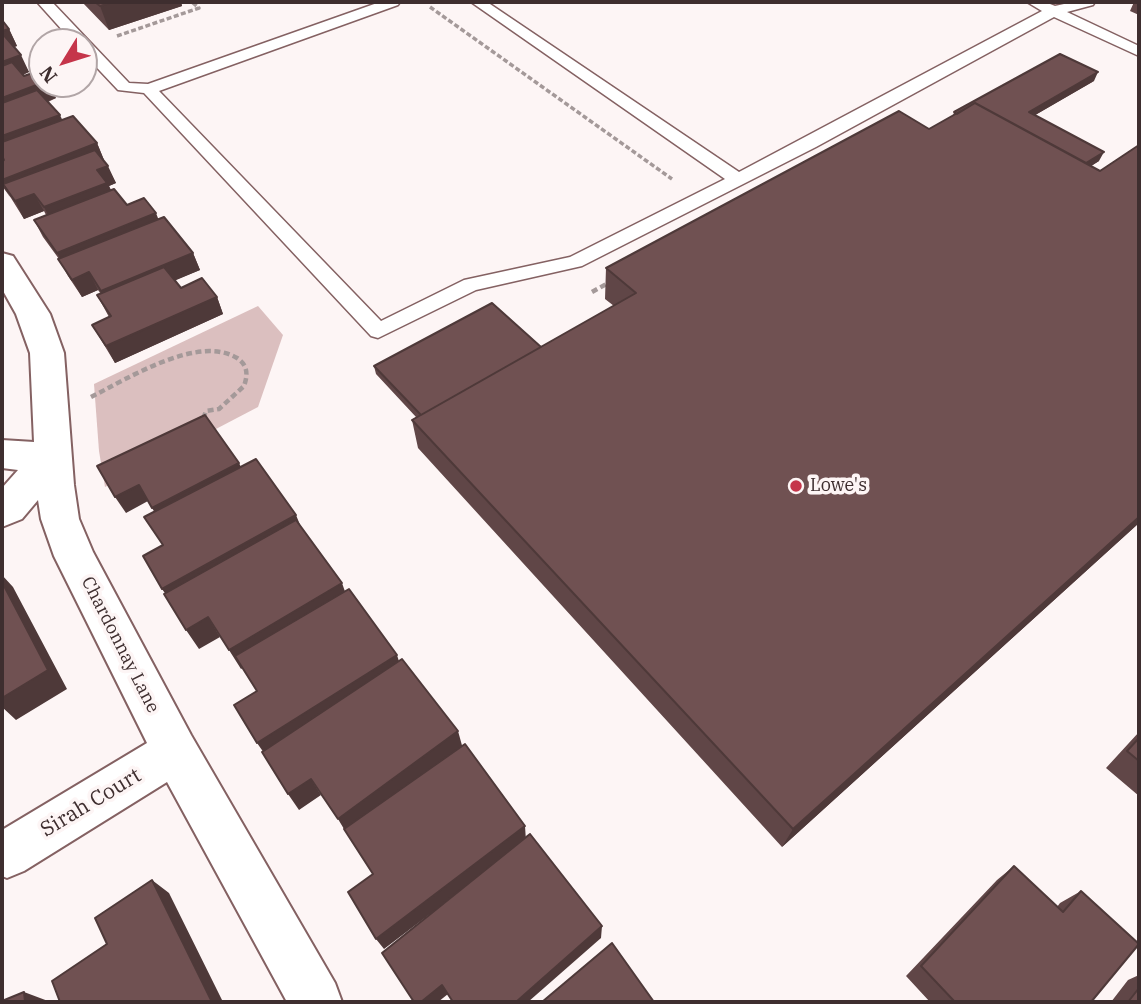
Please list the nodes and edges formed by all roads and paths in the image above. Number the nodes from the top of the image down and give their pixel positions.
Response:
1 (44, 2) edge
2 (192, 2) edge
3 (393, 2) edge
4 (478, 2) edge
5 (1034, 2) edge
6 (1088, 2) edge
7 (430, 7) dead end
8 (1055, 7) edge
9 (69, 28) edge
10 (112, 37) dead end
11 (1139, 52) edge
12 (98, 59) edge
13 (149, 89) junction
14 (737, 179) junction
15 (700, 198) junction
16 (2, 263) edge
17 (91, 398) dead end
18 (192, 424) edge
19 (2, 454) edge
20 (51, 458) junction
21 (2, 511) edge
22 (175, 751) junction
23 (7, 854) dead end
24 (316, 1002) edge

1 - 9 lane
2 - 10 path
3 - 13 lane
4 - 14 lane
5 - 8 lane
6 - 8 lane
7 - 15 path
8 - 11 lane
8 - 14 lane
12 - 13 lane
13 - 15 lane
14 - 15 lane
16 - 20 street, Chardonnay Lane
17 - 18 path
19 - 20 street
20 - 21 street
20 - 22 street, Chardonnay Lane
22 - 23 street, Sirah Court
22 - 24 street, Chardonnay Lane

